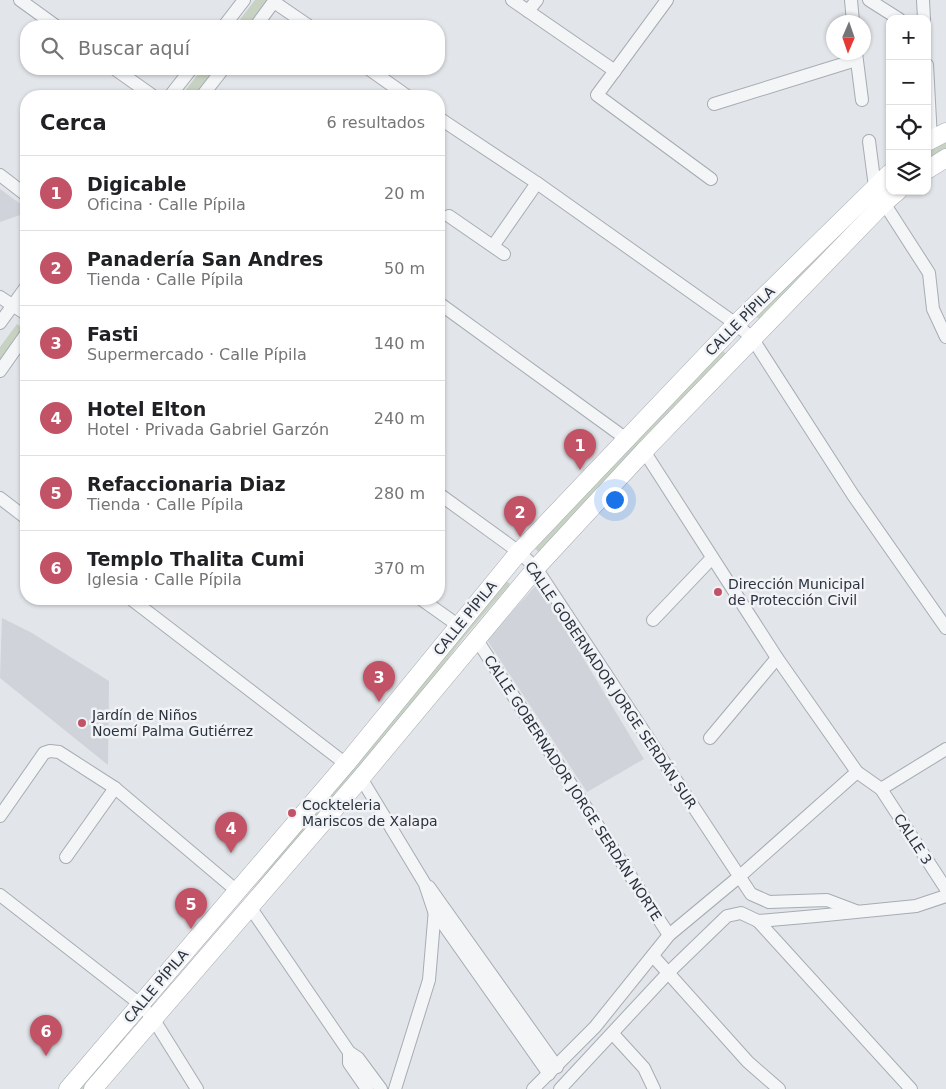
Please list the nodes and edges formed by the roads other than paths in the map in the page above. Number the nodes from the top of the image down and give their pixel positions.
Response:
1 (20, 0) edge
2 (244, 0) edge
3 (512, 0) edge
4 (537, 0) edge
5 (667, 0) edge
6 (851, 0) edge
7 (869, 0) edge
8 (923, 0) edge
9 (275, 1) edge
10 (528, 11) junction
11 (852, 15) edge
12 (893, 15) edge
13 (924, 15) edge
14 (48, 20) edge
15 (229, 20) edge
16 (261, 20) edge
17 (300, 20) edge
18 (844, 60) edge
19 (857, 60) edge
20 (615, 71) junction
21 (123, 75) edge
22 (186, 75) edge
23 (218, 75) edge
24 (378, 75) edge
25 (145, 90) edge
26 (175, 90) edge
27 (207, 90) edge
28 (399, 90) edge
29 (862, 100) dead end
30 (931, 101) edge
31 (714, 104) dead end
32 (445, 122) edge
33 (935, 137) edge
34 (869, 141) dead end
35 (946, 158) edge
36 (931, 167) edge
37 (0, 176) edge
38 (886, 176) edge
39 (711, 179) dead end
40 (537, 183) junction
41 (875, 186) junction
42 (20, 191) edge
43 (893, 195) edge
44 (884, 202) junction
45 (449, 216) dead end
46 (492, 246) junction
47 (504, 254) dead end
48 (0, 296) edge
49 (20, 296) edge
50 (13, 306) junction
51 (445, 307) edge
52 (20, 310) edge
53 (0, 323) edge
54 (736, 324) junction
55 (946, 337) edge
56 (752, 338) junction
57 (20, 343) edge
58 (0, 371) edge
59 (626, 438) junction
60 (644, 451) junction
61 (0, 498) edge
62 (445, 498) edge
63 (20, 513) edge
64 (519, 552) junction
65 (712, 558) junction
66 (536, 568) junction
67 (139, 605) edge
68 (429, 605) edge
69 (653, 620) dead end
70 (459, 626) junction
71 (946, 628) edge
72 (477, 640) junction
73 (777, 658) junction
74 (710, 738) dead end
75 (946, 749) edge
76 (346, 764) junction
77 (857, 772) junction
78 (361, 778) junction
79 (114, 788) junction
80 (881, 789) junction
81 (0, 816) edge
82 (66, 857) dead end
83 (740, 876) junction
84 (426, 884) junction
85 (946, 889) edge
86 (237, 891) junction
87 (436, 894) junction
88 (0, 895) edge
89 (946, 896) edge
90 (250, 907) junction
91 (434, 911) junction
92 (856, 911) junction
93 (758, 921) junction
94 (669, 935) junction
95 (653, 956) junction
96 (668, 973) junction
97 (140, 1004) junction
98 (154, 1020) junction
99 (612, 1034) junction
100 (349, 1052) junction
101 (553, 1070) junction
102 (68, 1089) edge
103 (93, 1089) edge
104 (197, 1089) edge
105 (367, 1089) edge
106 (382, 1089) edge
107 (395, 1089) edge
108 (533, 1089) edge
109 (560, 1089) edge
110 (654, 1089) edge
111 (779, 1089) edge
112 (911, 1089) edge

1 - 14 street
2 - 15 street
3 - 10 street
4 - 10 street
5 - 20 street
6 - 11 street
7 - 12 street
8 - 13 street
9 - 16 street
9 - 17 street
10 - 20 street
18 - 31 street
19 - 29 street
20 - 39 street
21 - 25 street
22 - 26 street
23 - 27 street
24 - 28 street
30 - 33 street
32 - 40 street
34 - 41 street
35 - 36 main road
37 - 42 street
38 - 41 main road, CALLE PÍPILA
40 - 46 street
40 - 54 street
41 - 54 main road, CALLE PÍPILA
43 - 44 main road, CALLE PÍPILA
44 - 55 street
44 - 56 main road, CALLE PÍPILA
45 - 46 street
46 - 47 street
48 - 50 street
49 - 50 street
50 - 52 street
50 - 53 street
51 - 59 street
54 - 56 street
54 - 59 main road, CALLE PÍPILA
56 - 60 main road, CALLE PÍPILA
56 - 71 street
57 - 58 street
59 - 64 main road, CALLE PÍPILA
60 - 65 street
60 - 66 main road, CALLE PÍPILA
61 - 63 street
62 - 64 street, CALLE GOBERNADOR JORGE SERDÁN SUR
64 - 66 street, CALLE GOBERNADOR JORGE SERDÁN SUR
64 - 70 main road, CALLE PÍPILA
65 - 69 street
65 - 73 street
66 - 72 main road, CALLE PÍPILA
66 - 83 street, CALLE GOBERNADOR JORGE SERDÁN SUR
67 - 76 street
68 - 70 street
70 - 76 main road, CALLE PÍPILA
72 - 78 main road, CALLE PÍPILA
72 - 94 street, CALLE GOBERNADOR JORGE SERDÁN NORTE
73 - 74 street
73 - 77 street
75 - 80 street
76 - 86 main road, CALLE PÍPILA
77 - 80 street
77 - 83 street
78 - 84 street
78 - 90 main road, CALLE PÍPILA
79 - 81 street
79 - 82 street
79 - 86 street
80 - 85 street, CALLE 3
83 - 92 street, CALLE GOBERNADOR JORGE SERDÁN SUR
83 - 94 street
84 - 87 street
84 - 91 street
86 - 97 main road, CALLE PÍPILA
87 - 91 street
87 - 101 street
88 - 97 street
89 - 92 street
90 - 98 main road, CALLE PÍPILA
90 - 100 street
91 - 101 street
91 - 107 street
92 - 93 street
93 - 96 street
93 - 112 street
94 - 95 street
95 - 96 street
95 - 101 street
96 - 99 street
96 - 111 street
97 - 98 street
97 - 102 main road, CALLE PÍPILA
98 - 103 main road, CALLE PÍPILA
98 - 104 street
99 - 109 street
99 - 110 street
100 - 105 street
100 - 106 street
101 - 108 street

